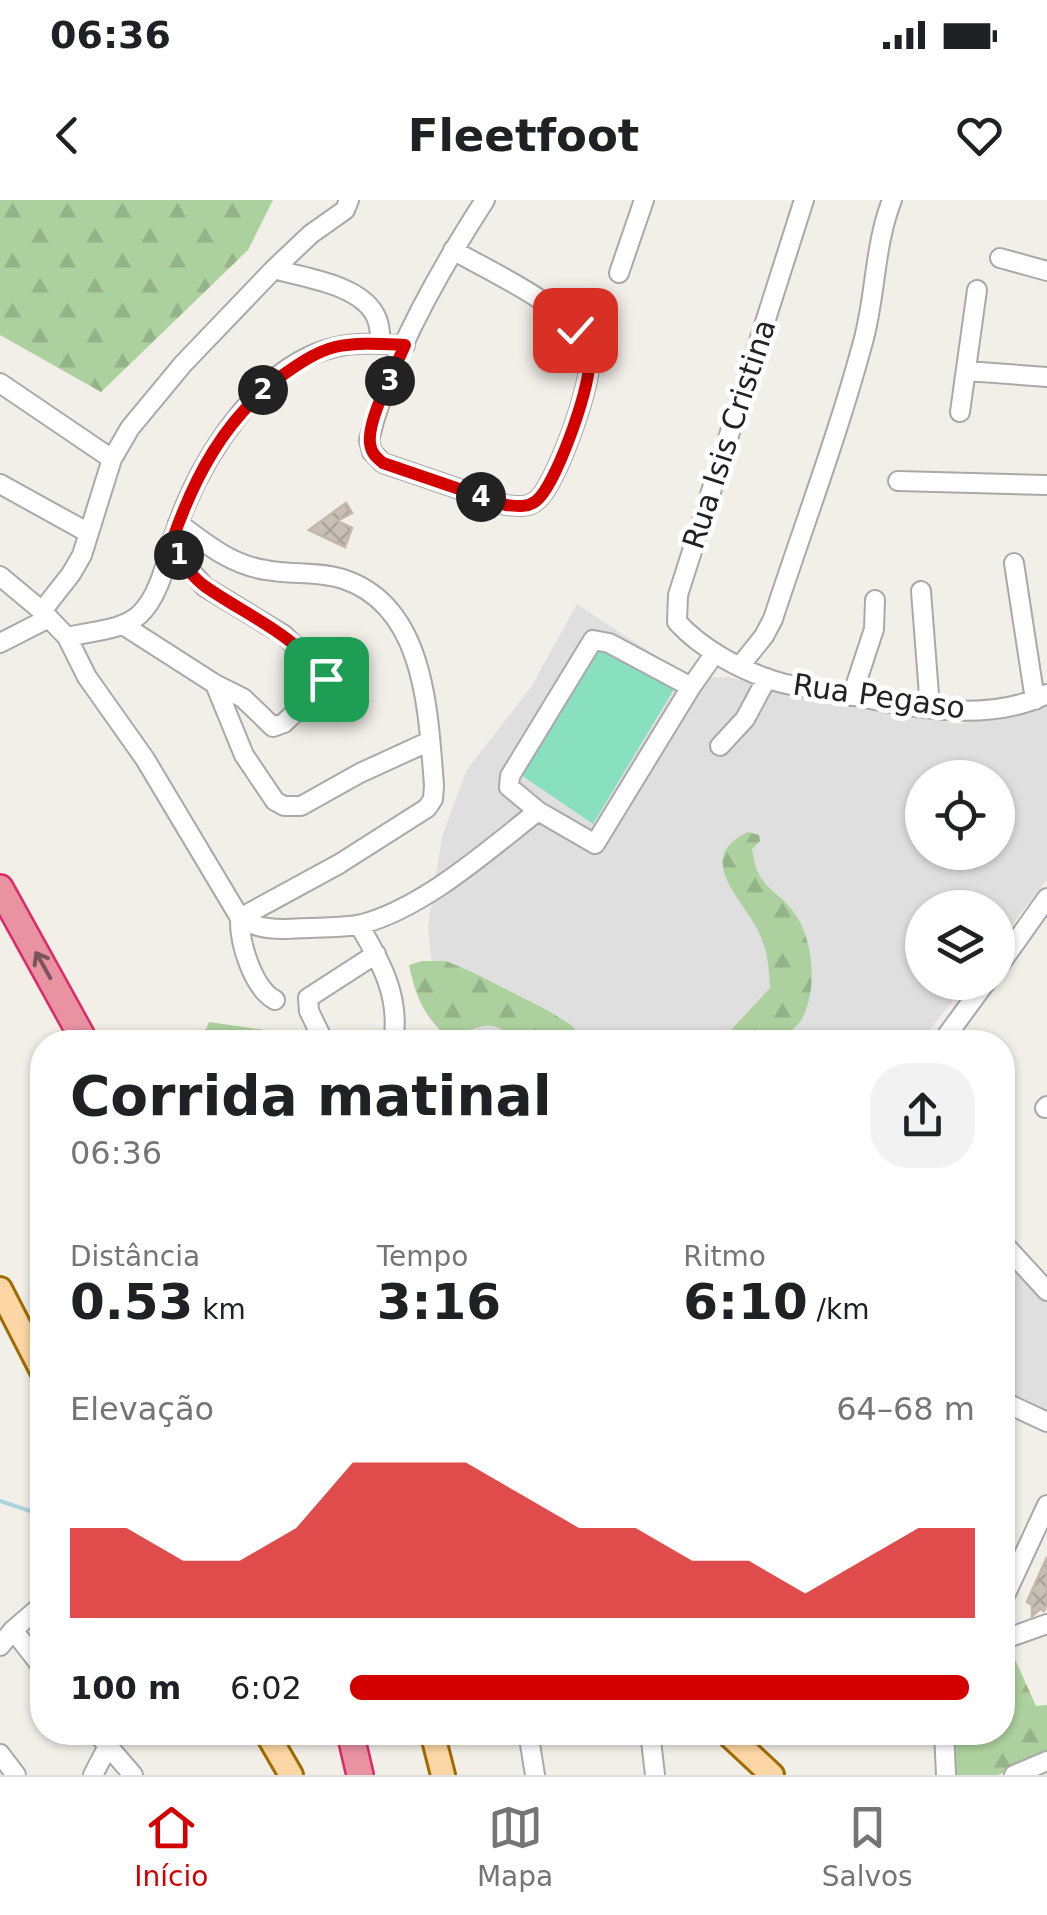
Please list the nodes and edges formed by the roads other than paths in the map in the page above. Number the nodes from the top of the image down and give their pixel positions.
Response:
1 (349, 200) edge
2 (485, 200) edge
3 (644, 200) edge
4 (804, 200) edge
5 (892, 200) edge
6 (453, 250) junction
7 (1000, 258) dead end
8 (274, 269) junction
9 (1047, 271) edge
10 (619, 273) dead end
11 (977, 290) dead end
12 (381, 344) junction
13 (405, 345) junction
14 (966, 371) junction
15 (1047, 377) edge
16 (0, 383) edge
17 (960, 412) dead end
18 (112, 460) junction
19 (898, 481) dead end
20 (0, 484) edge
21 (1047, 485) edge
22 (178, 523) junction
23 (87, 532) junction
24 (171, 544) junction
25 (1014, 563) dead end
26 (0, 576) edge
27 (921, 592) dead end
28 (876, 600) dead end
29 (46, 614) junction
30 (123, 625) junction
31 (66, 637) junction
32 (0, 643) edge
33 (715, 654) junction
34 (740, 666) junction
35 (767, 678) junction
36 (215, 684) junction
37 (690, 687) junction
38 (852, 696) junction
39 (1041, 697) edge
40 (930, 708) junction
41 (430, 741) junction
42 (720, 746) dead end
43 (538, 811) junction
44 (0, 888) edge
45 (1047, 898) edge
46 (240, 918) junction
47 (359, 925) junction
48 (1015, 943) edge
49 (376, 954) junction
50 (276, 1000) dead end
51 (973, 1000) edge
52 (78, 1030) edge
53 (318, 1030) edge
54 (396, 1030) edge
55 (951, 1030) edge
56 (1015, 1256) edge
57 (0, 1289) edge
58 (1047, 1291) edge
59 (30, 1348) edge
60 (1015, 1407) edge
61 (1047, 1422) edge
62 (1047, 1505) edge
63 (1015, 1574) edge
64 (30, 1615) edge
65 (1047, 1624) edge
66 (12, 1630) junction
67 (1015, 1635) edge
68 (0, 1646) edge
69 (30, 1653) edge
70 (100, 1745) edge
71 (107, 1745) edge
72 (274, 1745) edge
73 (353, 1745) edge
74 (435, 1745) edge
75 (530, 1745) edge
76 (651, 1745) edge
77 (743, 1745) edge
78 (945, 1745) edge
79 (0, 1754) edge
80 (1047, 1762) edge
81 (16, 1775) edge
82 (93, 1775) edge
83 (133, 1775) edge
84 (291, 1775) edge
85 (360, 1775) edge
86 (443, 1775) edge
87 (535, 1775) edge
88 (654, 1775) edge
89 (772, 1775) edge
90 (946, 1775) edge
91 (1014, 1775) edge

1 - 8 street
2 - 6 street
3 - 10 street
4 - 33 street, Rua Isis Cristina
5 - 34 street
6 - 13 street
6 - 13 street
7 - 9 street
8 - 12 street
8 - 18 street
11 - 14 street
12 - 13 street
12 - 22 street
14 - 15 street
14 - 17 street
16 - 18 street
18 - 23 street
19 - 21 street
20 - 23 street
22 - 24 street
22 - 41 street
23 - 29 street
24 - 30 street
24 - 36 street
25 - 39 street
26 - 29 street
27 - 40 street
28 - 38 street
29 - 31 street
29 - 32 street
30 - 31 street
30 - 36 street
31 - 46 street
33 - 34 street, Rua Pegaso
33 - 37 street
34 - 35 street, Rua Pegaso
35 - 38 street, Rua Pegaso
35 - 42 street
36 - 41 street
37 - 43 street
37 - 43 street
38 - 40 street, Rua Pegaso
39 - 40 street, Rua Pegaso
41 - 46 street
43 - 47 street
52 -> 44 highway
45 - 48 street
46 - 47 street
46 - 50 street
47 - 49 street
49 - 53 street
49 - 54 street
51 - 55 street
56 - 58 street
57 - 59 main road
60 - 61 street
62 - 63 street
64 - 66 street
65 - 67 street
66 - 68 street
66 - 69 street
70 - 82 street
71 - 83 street
72 - 84 main road
73 - 85 highway
74 - 86 main road
75 - 87 street
76 - 88 street
77 - 89 main road
78 - 90 street
79 - 81 street
80 - 91 street

